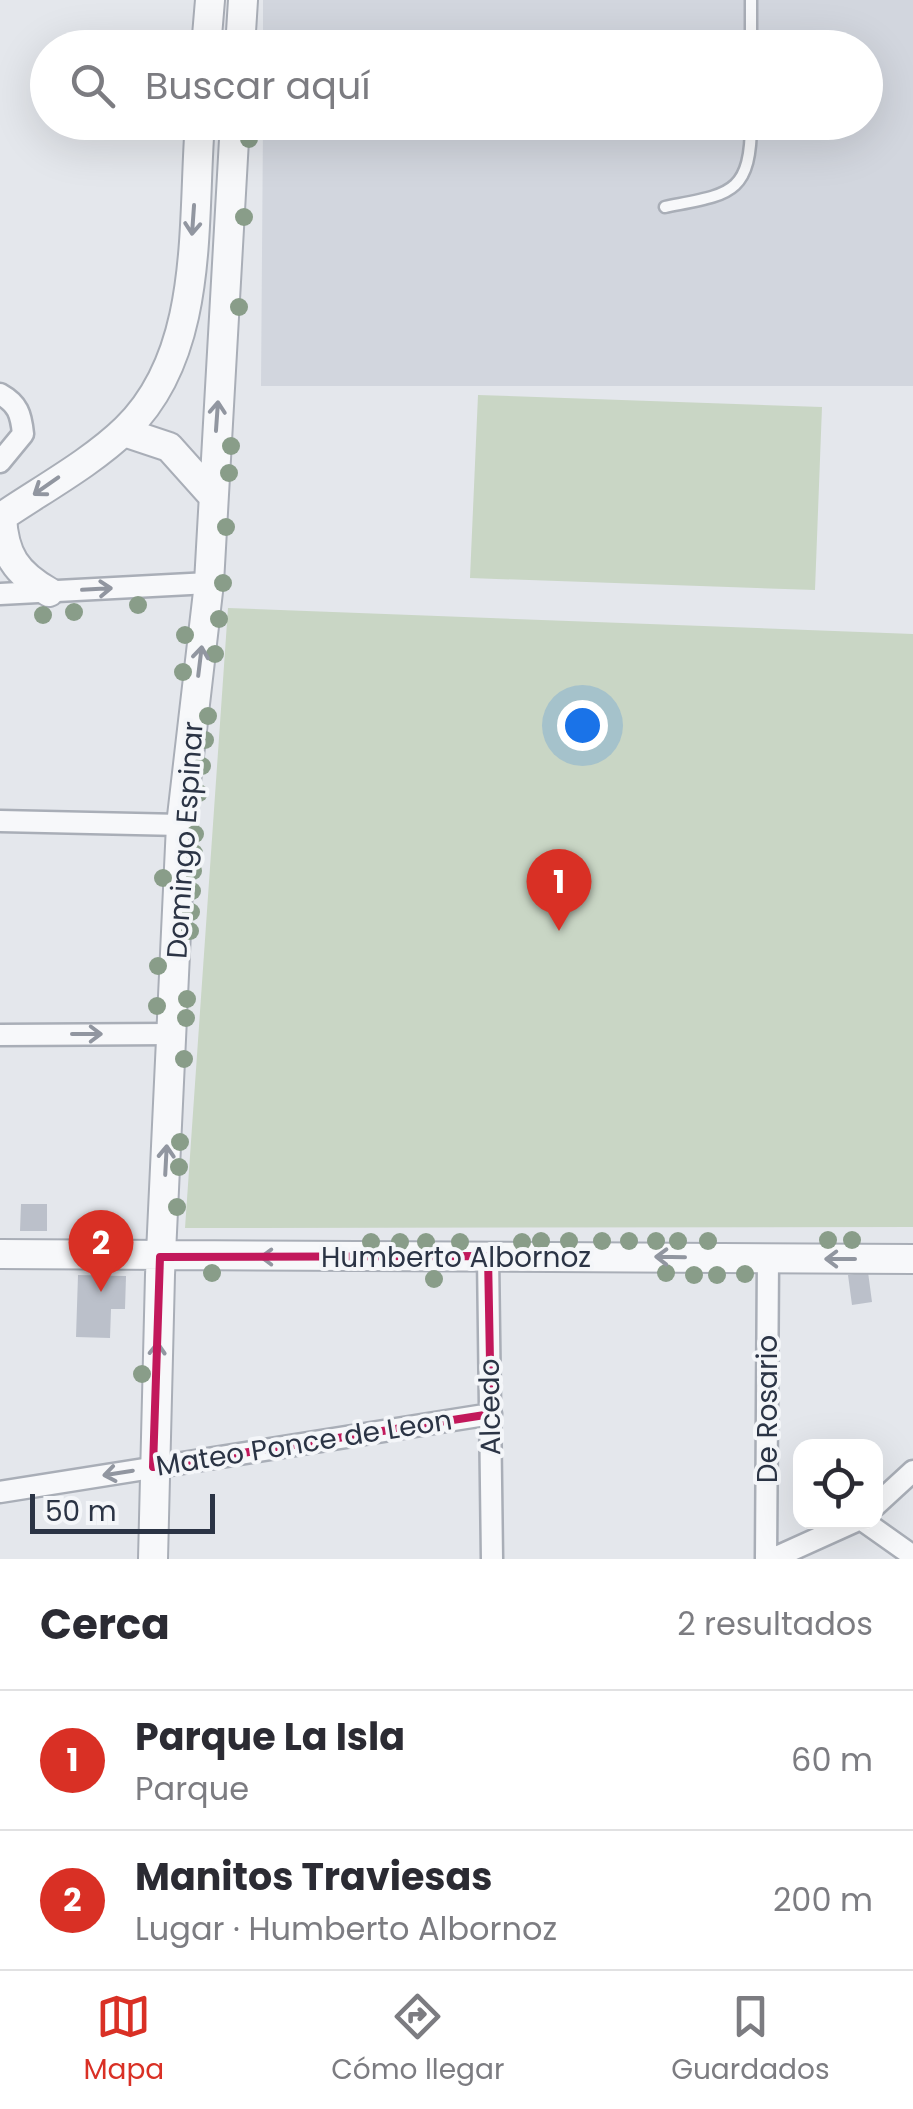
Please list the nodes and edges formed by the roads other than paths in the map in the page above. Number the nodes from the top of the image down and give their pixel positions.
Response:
1 (210, 0) edge
2 (243, 0) edge
3 (751, 0) edge
4 (208, 30) edge
5 (241, 30) edge
6 (751, 30) edge
7 (199, 140) edge
8 (234, 140) edge
9 (751, 140) edge
10 (664, 207) dead end
11 (0, 394) edge
12 (124, 432) junction
13 (0, 462) edge
14 (212, 495) junction
15 (0, 516) edge
16 (210, 583) junction
17 (49, 592) junction
18 (0, 594) edge
19 (0, 821) edge
20 (181, 825) junction
21 (173, 1034) junction
22 (0, 1035) edge
23 (0, 1254) edge
24 (488, 1256) junction
25 (160, 1257) junction
26 (768, 1258) junction
27 (913, 1259) edge
28 (490, 1414) junction
29 (152, 1467) junction
30 (913, 1470) edge
31 (0, 1492) edge
32 (883, 1498) edge
33 (838, 1529) edge
34 (875, 1529) edge
35 (820, 1537) junction
36 (913, 1556) edge
37 (154, 1559) edge
38 (492, 1559) edge
39 (769, 1559) edge
40 (821, 1559) edge

1 - 4 street
2 - 5 street
3 - 6 lane
7 -> 12 street
14 -> 8 street, Domingo Espinar
9 - 10 lane
11 - 13 street
12 - 14 street
12 -> 15 street
14 - 16 street, Domingo Espinar
15 - 17 street
17 -> 16 street
20 -> 16 street, Domingo Espinar
17 - 18 street
19 - 20 street
20 - 21 street, Domingo Espinar
22 -> 21 street
25 -> 21 street, Domingo Espinar
23 - 25 street, Humberto Albornoz
24 -> 25 street, Humberto Albornoz
26 -> 24 street, Humberto Albornoz
24 - 28 street, Alcedo
29 -> 25 street, Domingo Espinar
27 -> 26 street, Humberto Albornoz
26 - 39 street, De Rosario
28 - 29 street, Mateo Ponce de Leon
28 - 38 street, Alcedo
29 -> 31 street, Mateo Ponce de Leon
29 - 37 street, Domingo Espinar
30 - 32 street
33 - 35 street
34 - 36 street
35 - 39 street
35 - 40 street

